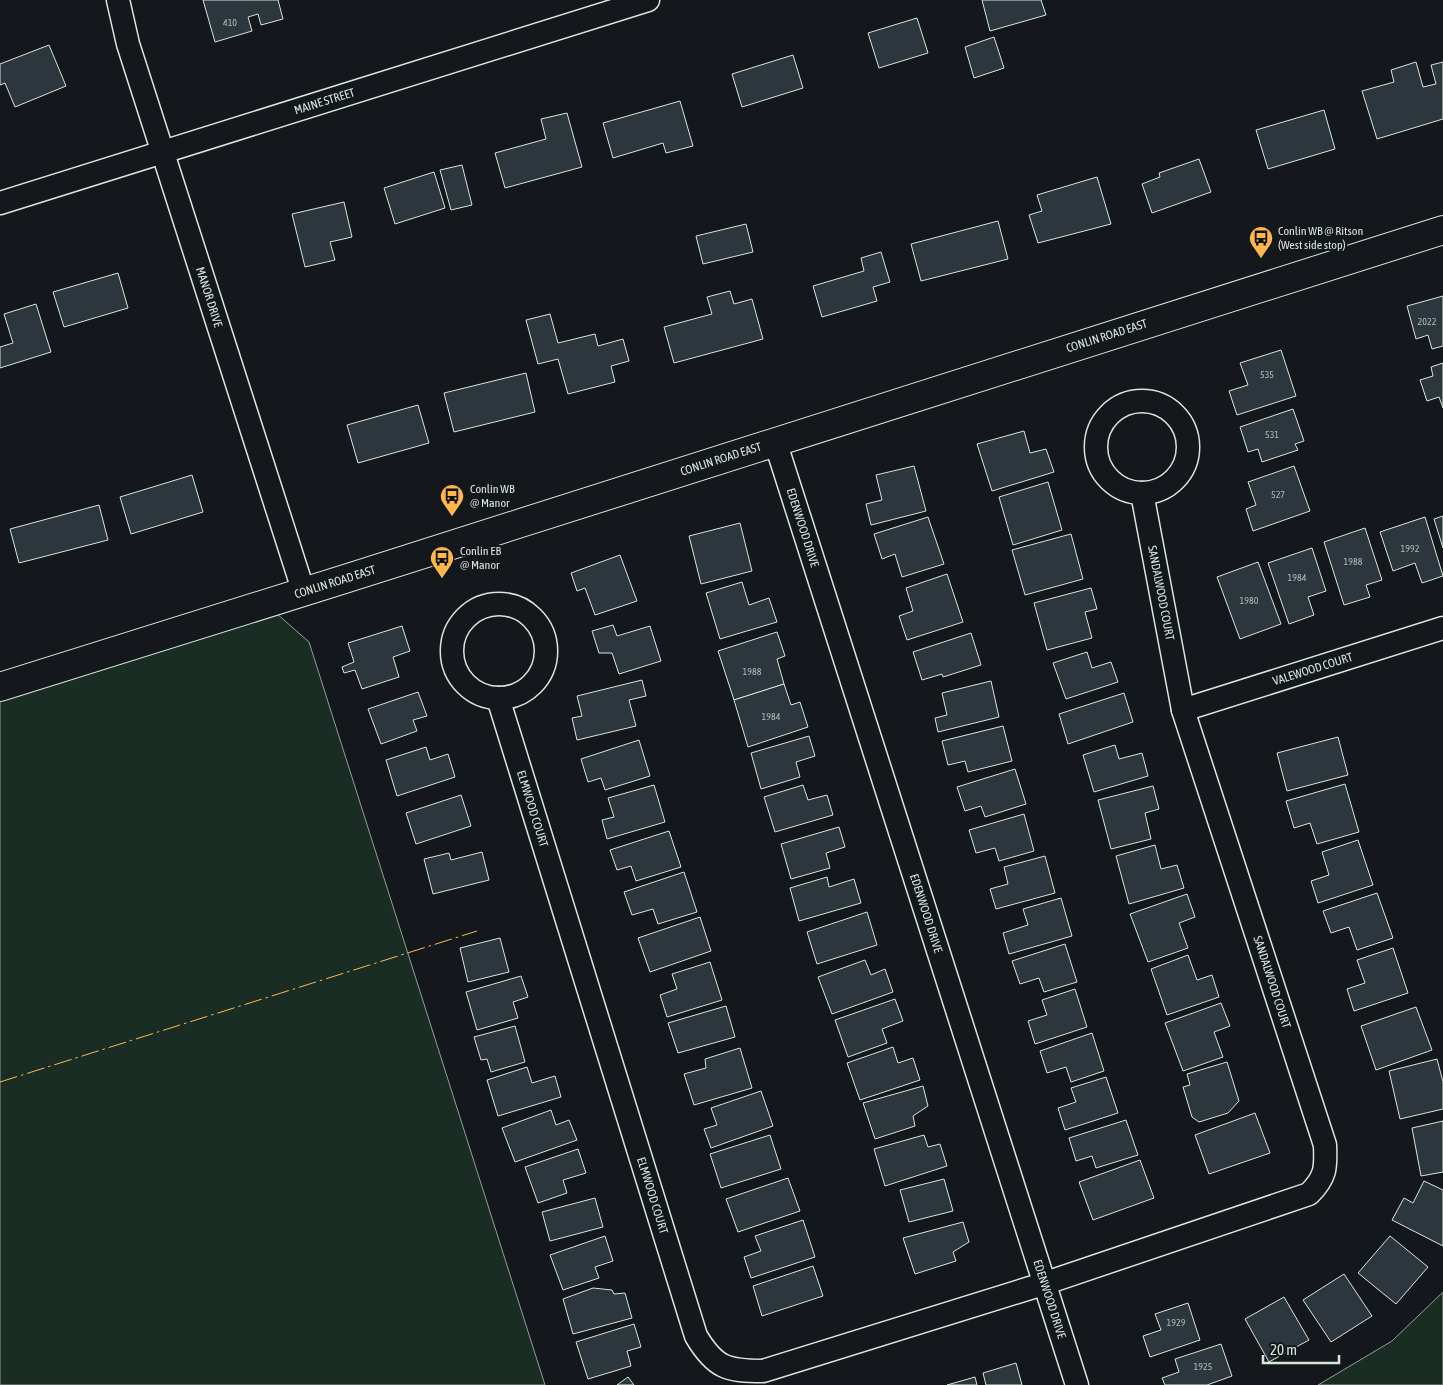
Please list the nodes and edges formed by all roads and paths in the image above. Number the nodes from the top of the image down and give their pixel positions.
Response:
1 (118, 0) edge
2 (648, 0) edge
3 (163, 152) junction
4 (0, 203) edge
5 (1443, 230) edge
6 (775, 441) junction
7 (1142, 493) junction
8 (304, 593) junction
9 (1443, 628) edge
10 (0, 687) edge
11 (498, 698) junction
12 (1183, 710) junction
13 (1043, 1284) junction
14 (1077, 1385) edge

1 - 3 street, MANOR DRIVE
2 - 3 street, MAINE STREET
3 - 4 street, MAINE STREET
3 - 8 street, MANOR DRIVE
5 - 6 street, CONLIN ROAD EAST
6 - 8 street, CONLIN ROAD EAST
6 - 13 street, EDENWOOD DRIVE
7 - 7 street
7 - 12 street, SANDALWOOD COURT
8 - 10 street, CONLIN ROAD EAST
9 - 12 street, VALEWOOD COURT
11 - 11 street
11 - 13 street, ELMWOOD COURT
12 - 13 street, SANDALWOOD COURT
13 - 14 street, EDENWOOD DRIVE

